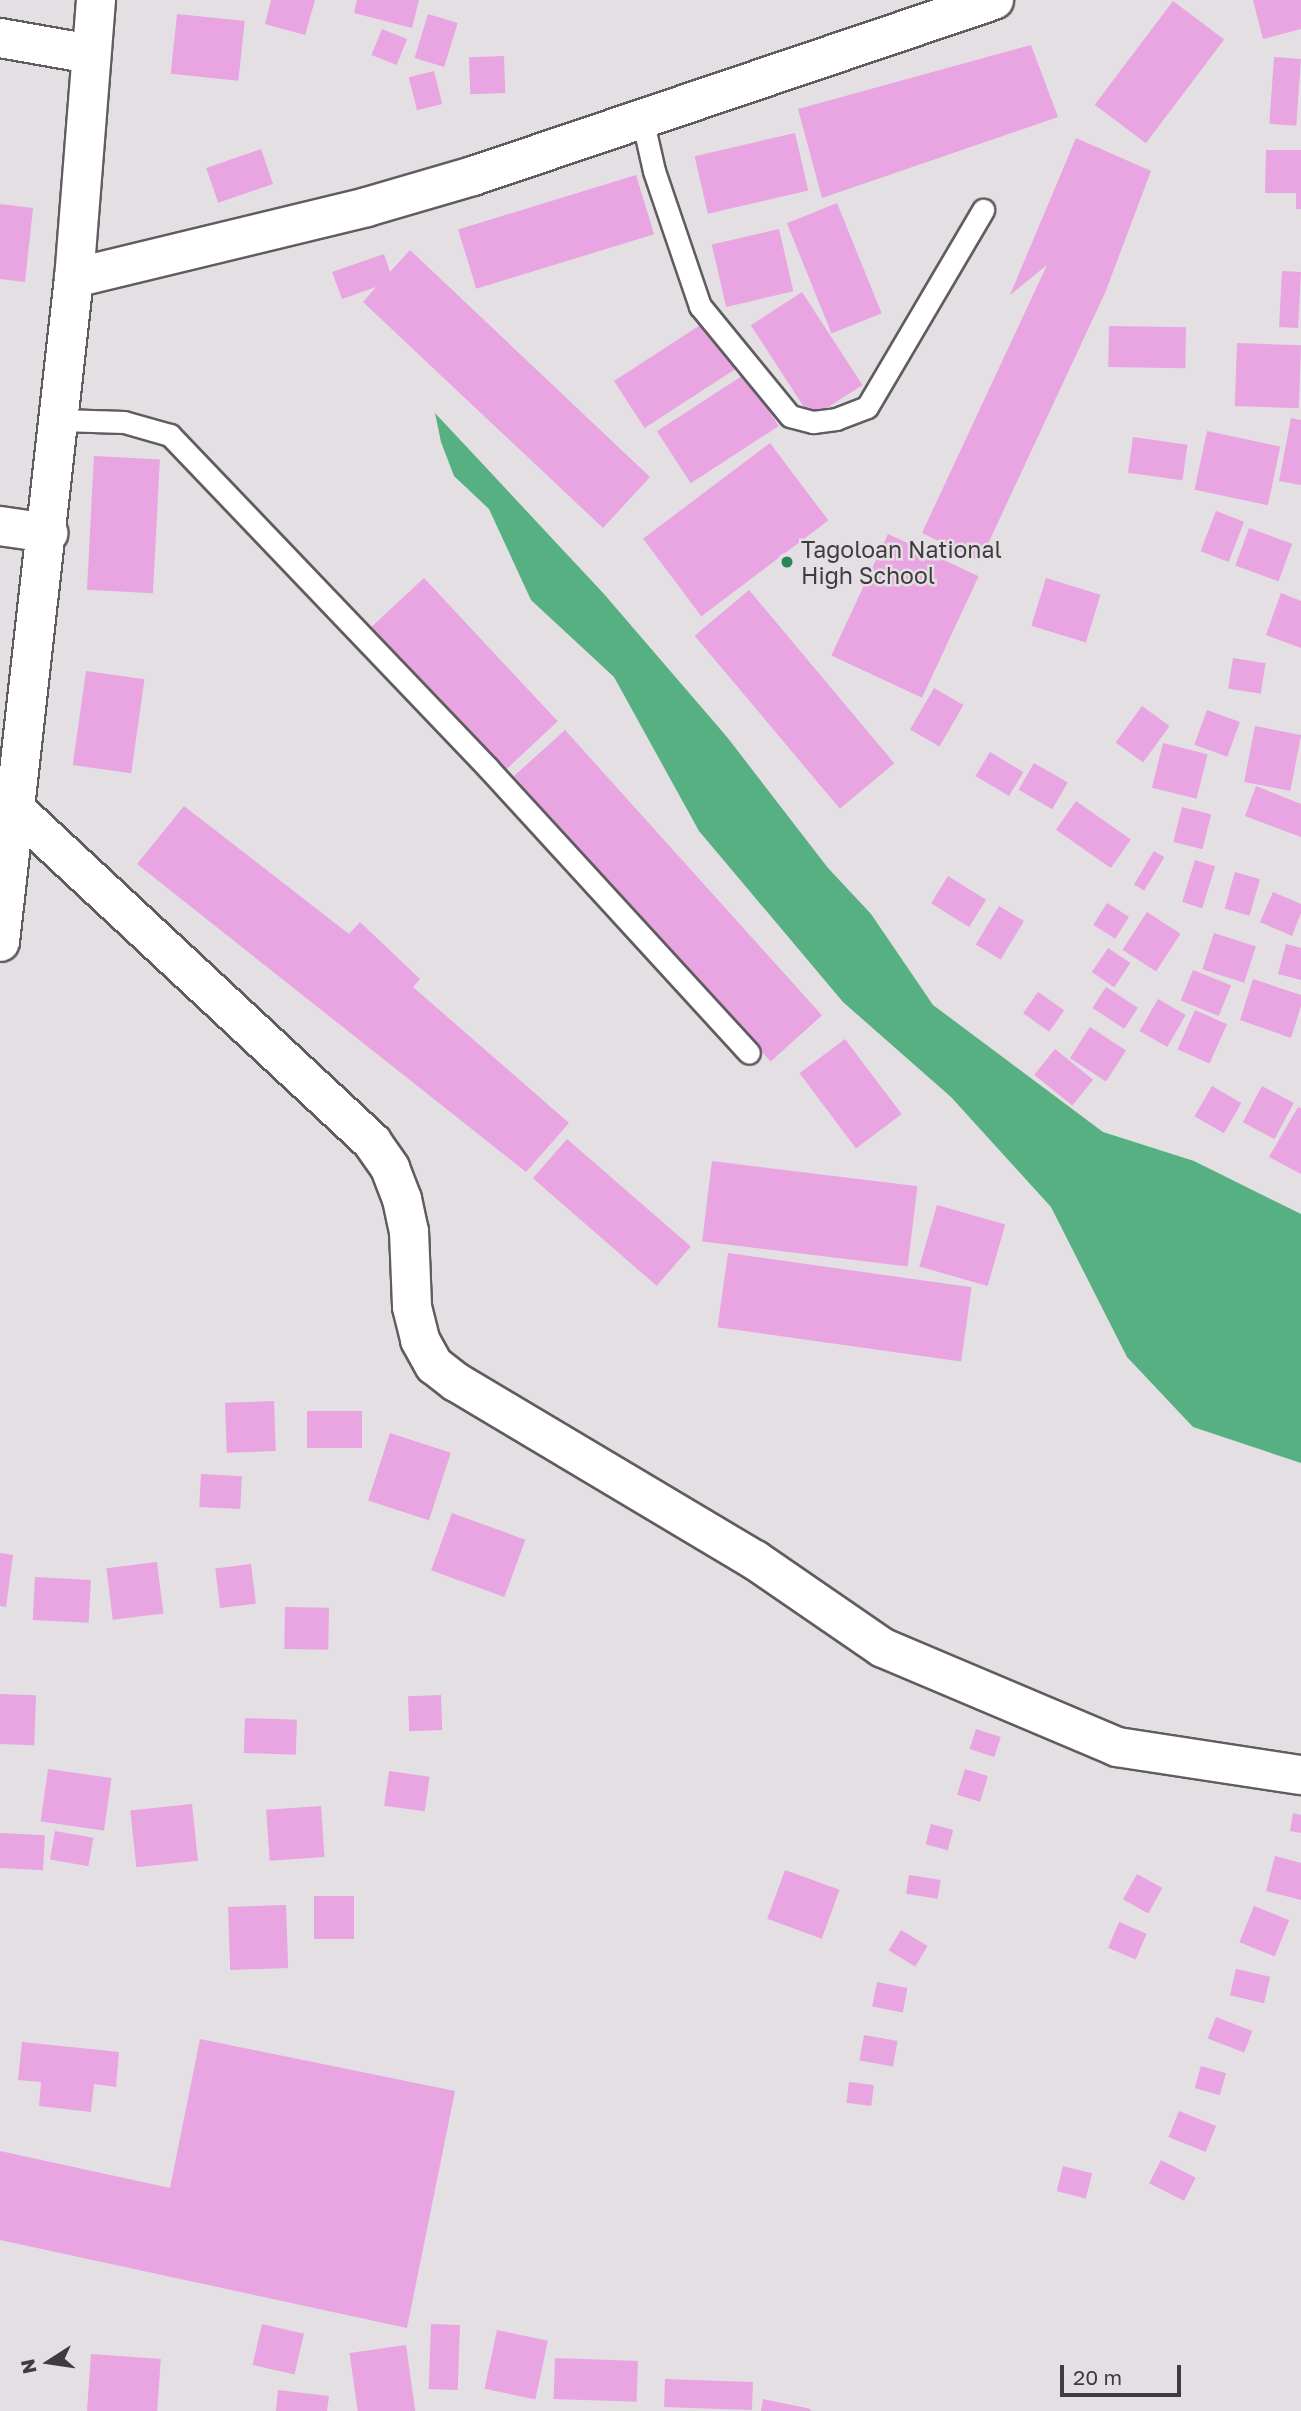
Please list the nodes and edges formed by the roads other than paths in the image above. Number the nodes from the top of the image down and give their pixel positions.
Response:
1 (96, 0) edge
2 (994, 0) edge
3 (0, 38) edge
4 (91, 54) junction
5 (642, 118) junction
6 (984, 210) dead end
7 (74, 278) junction
8 (60, 420) junction
9 (0, 526) edge
10 (48, 533) junction
11 (14, 808) junction
12 (0, 942) edge
13 (749, 1053) dead end
14 (1301, 1775) edge

1 - 4 street
2 - 5 street
3 - 4 street
4 - 7 street
5 - 6 lane
5 - 7 street
7 - 8 street
8 - 10 street
8 - 13 lane
9 - 10 street
10 - 11 street
11 - 12 street
11 - 14 street

